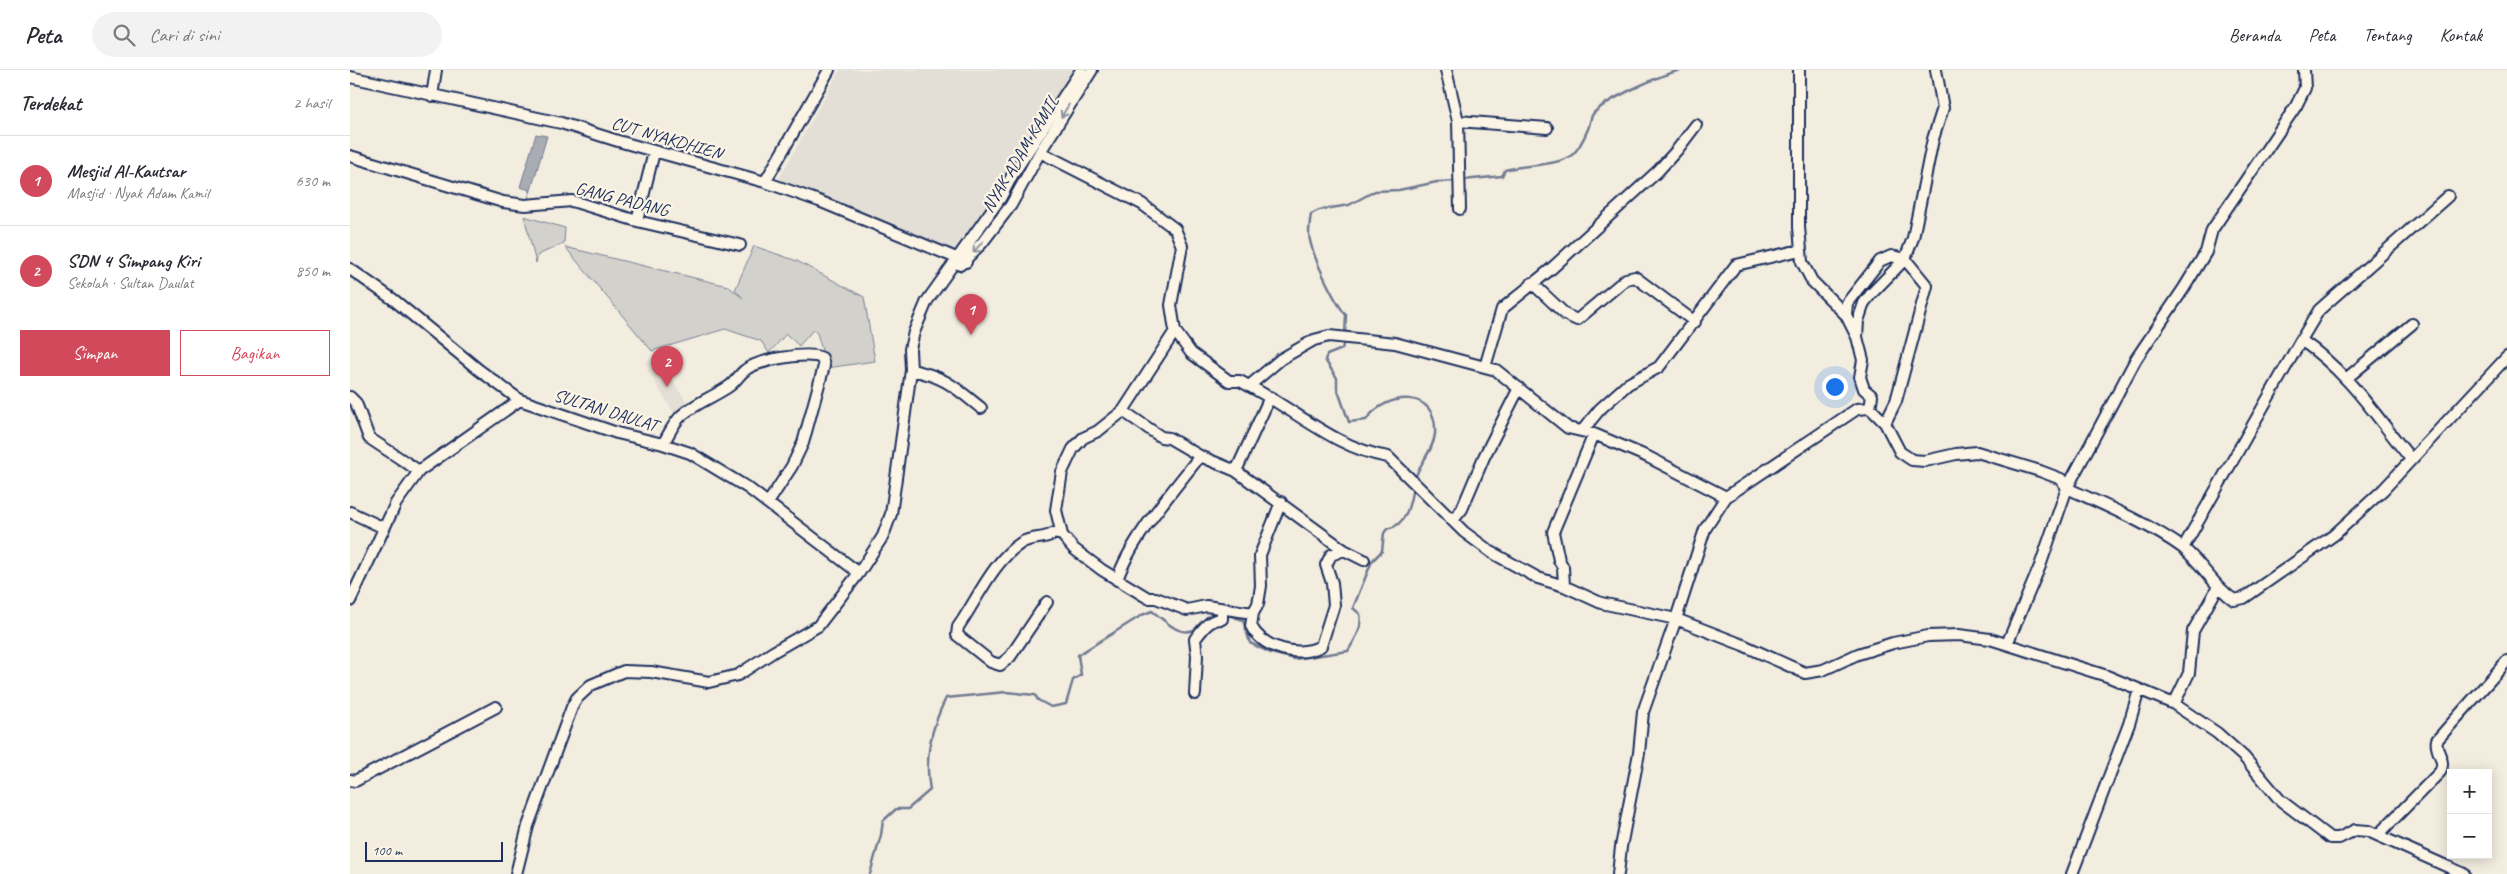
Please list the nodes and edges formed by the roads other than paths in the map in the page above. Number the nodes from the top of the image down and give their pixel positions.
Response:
1 (436, 70) edge
2 (828, 70) edge
3 (1081, 70) edge
4 (1092, 70) edge
5 (1446, 70) edge
6 (1799, 70) edge
7 (1936, 70) edge
8 (2304, 70) edge
9 (350, 77) edge
10 (432, 96) junction
11 (1458, 121) junction
12 (1696, 125) dead end
13 (1547, 128) dead end
14 (654, 152) junction
15 (1040, 152) junction
16 (350, 156) edge
17 (765, 182) junction
18 (2448, 196) dead end
19 (1460, 209) dead end
20 (637, 221) junction
21 (740, 245) dead end
22 (1800, 250) junction
23 (961, 259) junction
24 (1905, 259) junction
25 (350, 269) edge
26 (1532, 283) junction
27 (1846, 316) junction
28 (1695, 322) junction
29 (2412, 324) dead end
30 (1174, 330) junction
31 (1857, 337) junction
32 (2301, 340) junction
33 (2507, 357) edge
34 (1486, 367) junction
35 (911, 370) junction
36 (2347, 378) junction
37 (1249, 386) junction
38 (1519, 388) junction
39 (350, 397) edge
40 (1270, 397) junction
41 (520, 400) junction
42 (981, 408) dead end
43 (1870, 408) junction
44 (1123, 411) junction
45 (1886, 423) junction
46 (1582, 431) junction
47 (1594, 434) junction
48 (663, 444) junction
49 (1200, 456) junction
50 (2411, 459) junction
51 (419, 471) junction
52 (1236, 471) junction
53 (2067, 488) junction
54 (1726, 497) junction
55 (1281, 502) junction
56 (768, 503) junction
57 (350, 512) edge
58 (1453, 520) junction
59 (384, 528) junction
60 (1062, 535) junction
61 (2183, 548) junction
62 (1344, 550) junction
63 (1364, 560) dead end
64 (859, 573) junction
65 (1118, 580) junction
66 (1564, 586) junction
67 (2218, 587) junction
68 (350, 601) edge
69 (1047, 602) dead end
70 (1253, 613) junction
71 (1222, 614) junction
72 (1676, 619) junction
73 (2007, 644) junction
74 (2507, 660) edge
75 (2140, 690) junction
76 (1195, 694) dead end
77 (2174, 704) junction
78 (496, 707) dead end
79 (350, 780) edge
80 (2378, 836) junction
81 (516, 874) edge
82 (1618, 874) edge
83 (2072, 874) edge
84 (2464, 874) edge

1 - 10 street
2 - 17 street
3 - 23 street
4 -> 15 street, NYAK ADAM KAMIL
5 - 11 street
6 - 22 street
7 - 24 street
8 - 53 street
9 - 10 street, CUT NYAKDHIEN
10 - 14 street, CUT NYAKDHIEN
11 - 13 street
11 - 19 street
12 - 26 street
14 - 17 street, CUT NYAKDHIEN
14 - 20 street
15 -> 23 street, NYAK ADAM KAMIL
15 - 30 street
16 - 20 street, GANG PADANG
17 - 23 street, CUT NYAKDHIEN
18 - 32 street
20 - 21 street, GANG PADANG
22 - 27 street
22 - 28 street
23 - 35 street, NYAK ADAM KAMIL
24 - 27 street
24 - 31 street
24 - 45 street
25 - 41 street, SULTAN DAULAT
26 - 28 street
26 - 34 street
27 - 31 street
28 - 46 street
29 - 36 street
30 - 37 street
30 - 44 street
31 - 43 street
32 - 36 street
32 - 61 street
33 - 50 street
34 - 37 street
34 - 38 street
35 - 42 street
35 - 64 street
36 - 50 street
37 - 40 street
38 - 46 street
38 - 58 street
39 - 51 street
40 - 52 street
40 - 58 street
41 - 48 street, SULTAN DAULAT
41 - 51 street
43 - 45 street
43 - 54 street
44 - 49 street
44 - 60 street
45 - 53 street
46 - 47 street
47 - 54 street
47 - 66 street
48 - 56 street, SULTAN DAULAT
48 - 56 street
49 - 52 street
49 - 65 street
50 - 67 street
51 - 59 street
52 - 55 street
53 - 61 street
53 - 73 street
54 - 72 street
55 - 62 street
55 - 70 street
56 - 64 street, SULTAN DAULAT
57 - 59 street
58 - 66 street
59 - 68 street
60 - 65 street
60 - 69 street
61 - 67 street
62 - 63 street
62 - 70 street
64 - 81 street
65 - 71 street
66 - 72 street
67 - 77 street
70 - 71 street
71 - 76 street
72 - 73 street
72 - 82 street
73 - 75 street
74 - 80 street
75 - 77 street
75 - 83 street
77 - 80 street
78 - 79 street
80 - 84 street

